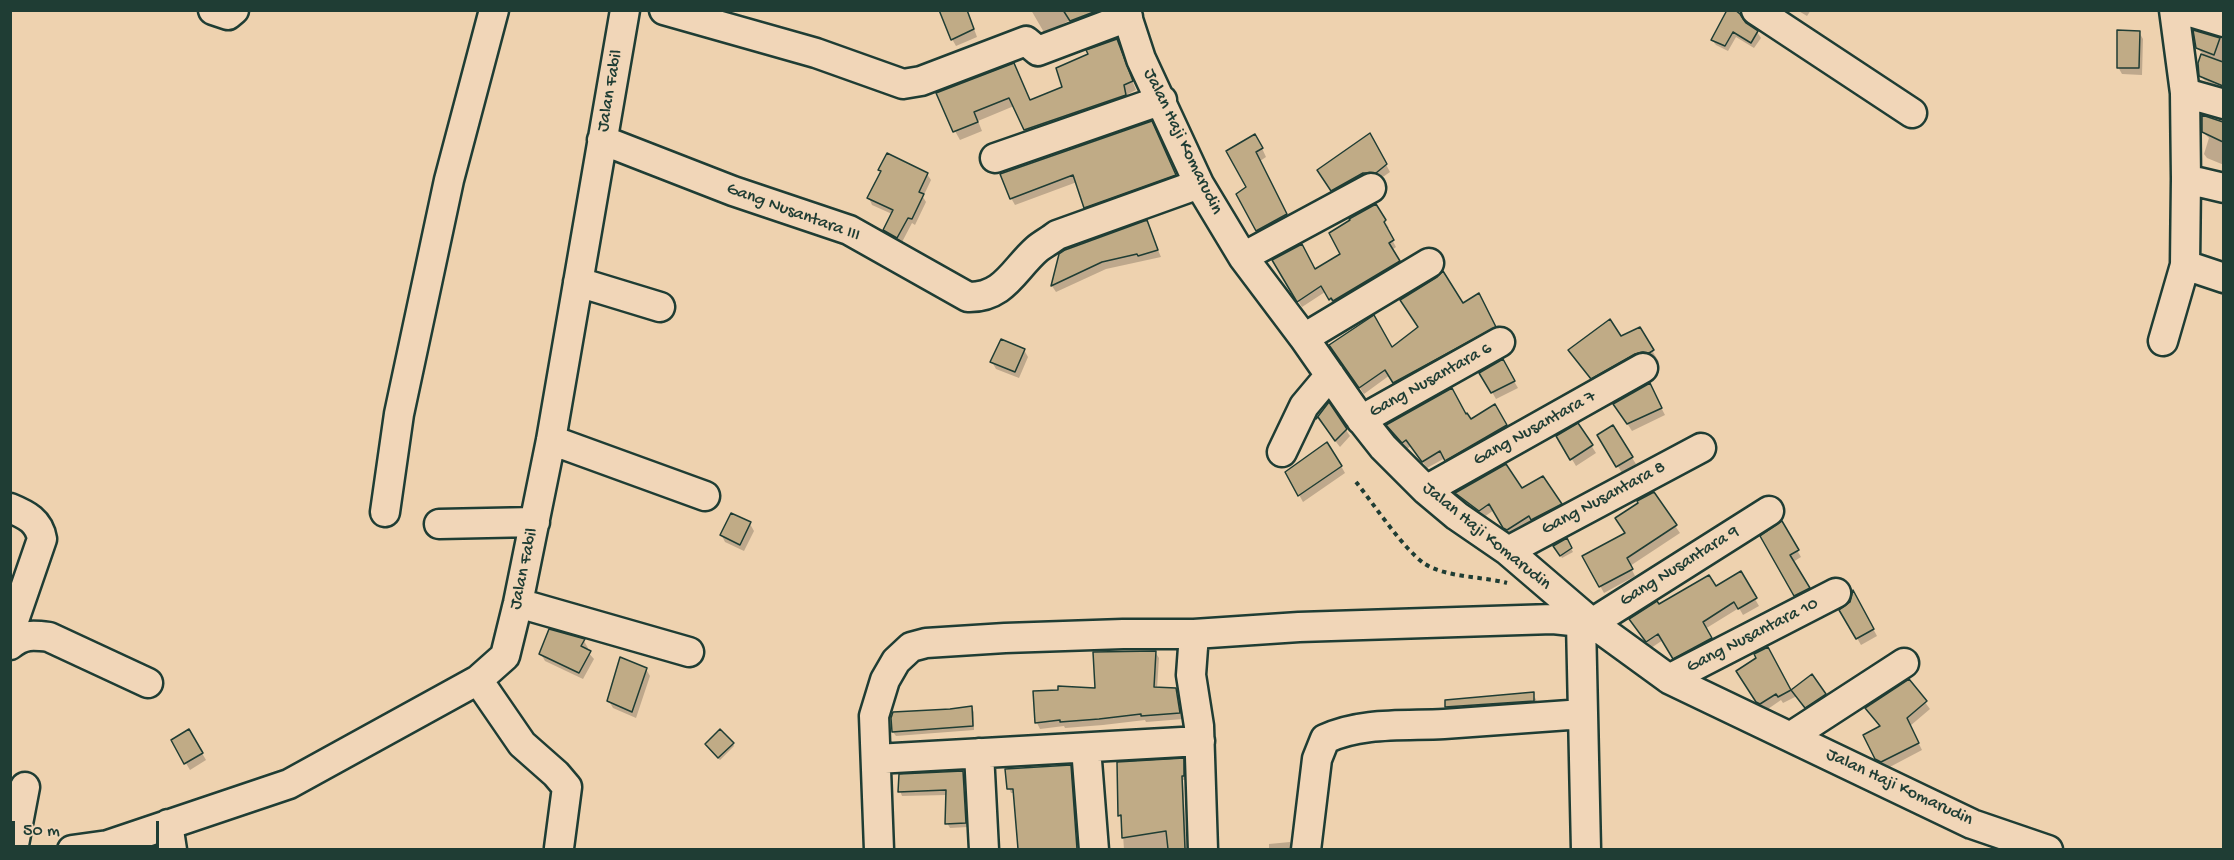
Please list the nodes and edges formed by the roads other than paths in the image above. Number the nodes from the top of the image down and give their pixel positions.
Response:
1 (213, 10) edge
2 (234, 10) edge
3 (494, 10) edge
4 (625, 10) edge
5 (664, 10) edge
6 (1756, 10) edge
7 (2174, 10) edge
8 (2184, 10) edge
9 (1126, 14) edge
10 (2223, 22) edge
11 (2185, 93) junction
12 (1162, 100) junction
13 (2223, 104) edge
14 (1912, 113) dead end
15 (602, 140) junction
16 (995, 158) dead end
17 (2186, 179) junction
18 (1199, 184) junction
19 (1371, 188) dead end
20 (2223, 188) edge
21 (1243, 257) junction
22 (1429, 263) dead end
23 (2185, 265) junction
24 (2223, 278) edge
25 (578, 282) junction
26 (660, 307) dead end
27 (1304, 338) junction
28 (2163, 341) dead end
29 (1500, 342) dead end
30 (1643, 368) dead end
31 (1330, 375) junction
32 (1361, 420) junction
33 (551, 441) junction
34 (1701, 448) dead end
35 (1282, 453) dead end
36 (1426, 490) junction
37 (705, 496) dead end
38 (10, 508) edge
39 (1768, 511) dead end
40 (385, 512) dead end
41 (535, 522) junction
42 (439, 524) dead end
43 (1508, 551) junction
44 (1836, 593) dead end
45 (518, 603) junction
46 (1586, 623) junction
47 (10, 632) edge
48 (1194, 634) junction
49 (10, 645) edge
50 (689, 652) dead end
51 (1904, 663) dead end
52 (1669, 679) junction
53 (478, 680) junction
54 (148, 683) dead end
55 (1583, 714) junction
56 (1790, 737) junction
57 (1200, 741) junction
58 (1086, 748) junction
59 (980, 753) junction
60 (876, 759) junction
61 (25, 787) dead end
62 (170, 837) edge
63 (559, 848) edge
64 (13, 849) edge
65 (72, 849) edge
66 (879, 849) edge
67 (984, 849) edge
68 (1094, 849) edge
69 (1203, 849) edge
70 (1306, 849) edge
71 (1586, 849) edge
72 (2048, 849) edge

1 - 2 street
3 - 40 street
4 - 15 street, Jalan Fabil
5 - 9 street
6 - 14 street
7 - 11 street
8 - 10 street
9 - 12 street, Jalan Haji Komarudin
11 - 13 street
11 - 17 street
12 - 16 street
12 - 18 street, Jalan Haji Komarudin
15 - 18 street, Gang Nusantara III
15 - 25 street, Jalan Fabil
17 - 20 street
17 - 23 street
18 - 21 street, Jalan Haji Komarudin
19 - 21 street
21 - 27 street, Jalan Haji Komarudin
22 - 27 street
23 - 24 street
23 - 28 street
25 - 26 street
25 - 33 street, Jalan Fabil
27 - 31 street, Jalan Haji Komarudin
29 - 32 street, Gang Nusantara 6
30 - 36 street, Gang Nusantara 7
31 - 32 street, Jalan Haji Komarudin
31 - 35 street
32 - 36 street, Jalan Haji Komarudin
33 - 37 street
33 - 41 street, Jalan Fabil
34 - 43 street, Gang Nusantara 8
36 - 43 street, Jalan Haji Komarudin
38 - 47 street
39 - 46 street, Gang Nusantara 9
41 - 42 street
41 - 45 street, Jalan Fabil
43 - 46 street, Jalan Haji Komarudin
44 - 52 street, Gang Nusantara 10
45 - 50 street
45 - 53 street, Jalan Fabil
46 - 48 street
46 - 52 street, Jalan Haji Komarudin
46 - 55 street
48 - 57 street
48 - 60 street
49 - 54 street
51 - 56 street
52 - 56 street, Jalan Haji Komarudin
53 - 62 street, Jalan Fabil
53 - 63 street
55 - 70 street
55 - 71 street
56 - 72 street, Jalan Haji Komarudin
57 - 58 street
57 - 69 street
58 - 59 street
58 - 68 street
59 - 60 street
59 - 67 street
60 - 66 street
61 - 64 street
62 - 65 street, Jalan Fabil

